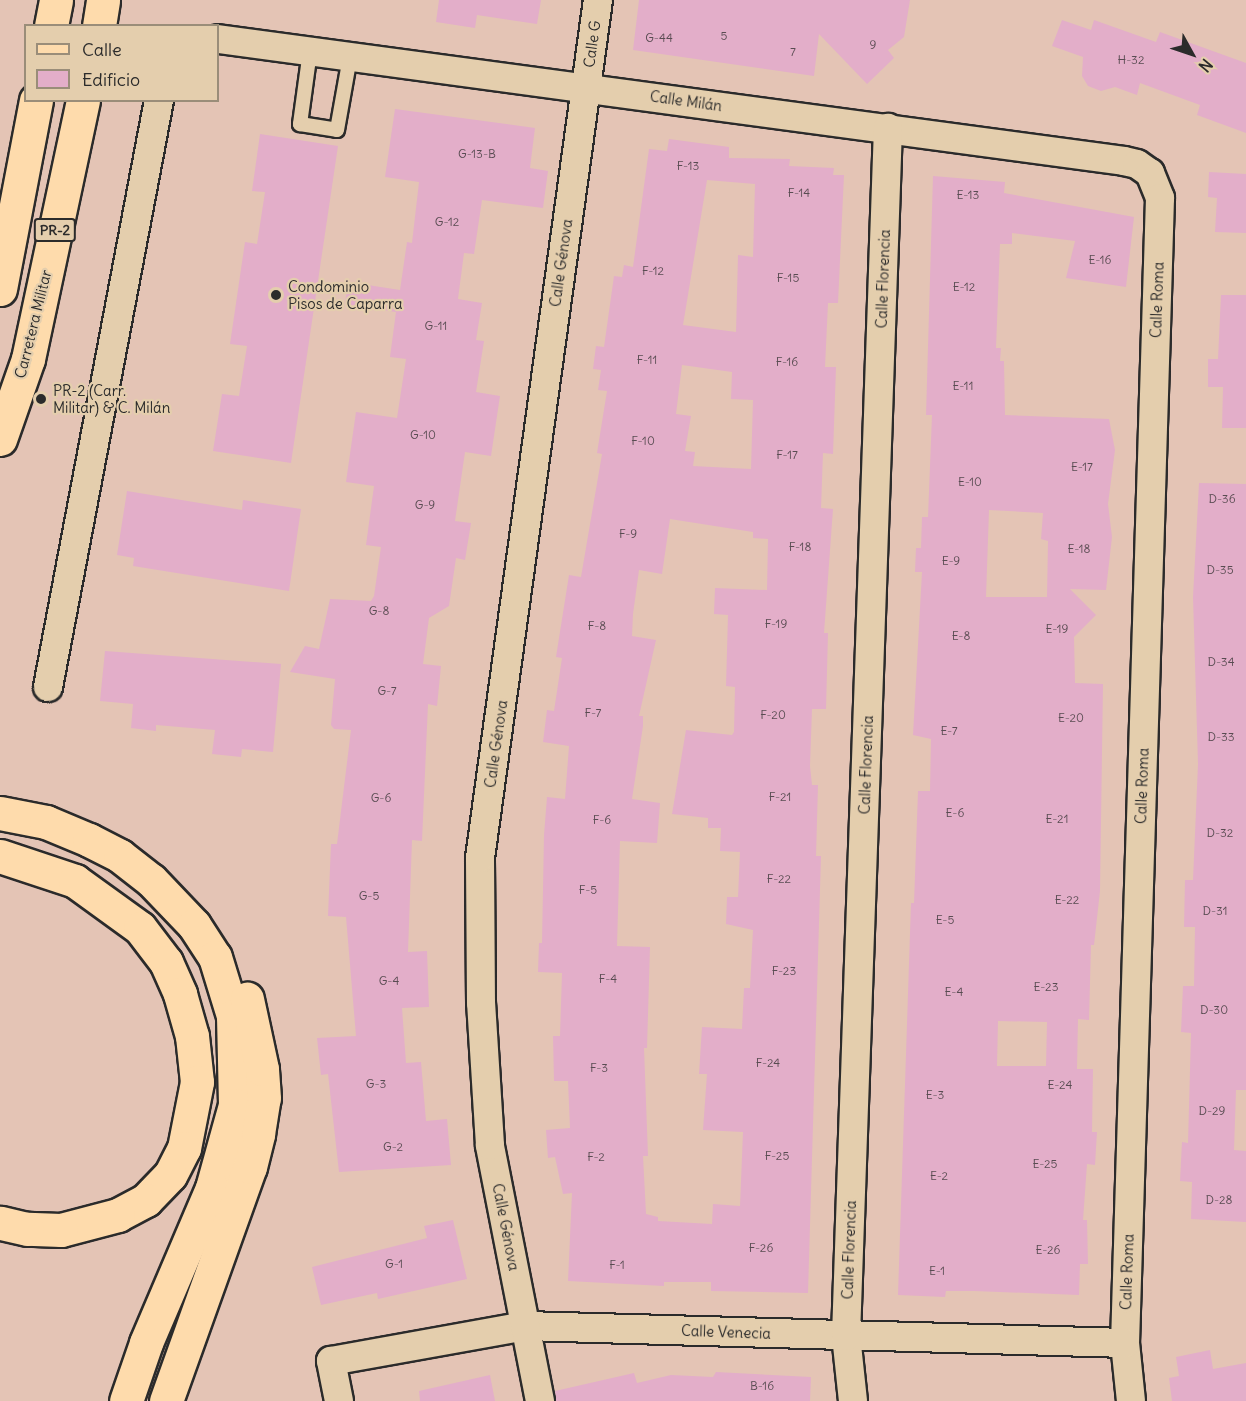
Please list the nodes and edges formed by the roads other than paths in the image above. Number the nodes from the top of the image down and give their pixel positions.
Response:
1 (56, 0) edge
2 (598, 0) edge
3 (51, 24) edge
4 (219, 39) edge
5 (310, 51) junction
6 (350, 57) junction
7 (585, 87) junction
8 (36, 102) edge
9 (83, 102) edge
10 (159, 102) edge
11 (888, 128) junction
12 (1150, 173) joint
13 (0, 288) edge
14 (0, 440) edge
15 (48, 687) dead end
16 (0, 813) edge
17 (0, 856) edge
18 (218, 963) junction
19 (0, 1223) edge
20 (525, 1326) junction
21 (846, 1336) junction
22 (1125, 1343) junction
23 (126, 1401) edge
24 (166, 1401) edge
25 (339, 1401) edge
26 (540, 1401) edge
27 (853, 1401) edge
28 (1131, 1401) edge

1 - 3 main road
2 - 7 street, Calle G
4 - 5 street, Calle Milán
5 - 6 street, Calle Milán
5 - 6 lane
6 - 7 street, Calle Milán
7 - 11 street, Calle Milán
7 - 20 street, Calle Génova
8 - 13 main road, PR-2
9 - 14 main road, Carretera Militar / PR-2
10 - 15 street
11 - 12 street, Calle Milán
11 - 21 street, Calle Florencia
12 - 22 street, Calle Roma
16 - 18 main road
17 - 19 main road
18 - 23 main road
18 - 24 main road
20 - 21 street, Calle Venecia
20 - 25 street, Calle Venecia
20 - 26 street, Calle Génova
21 - 22 street, Calle Venecia
21 - 27 street, Calle Florencia
22 - 28 street, Calle Roma

